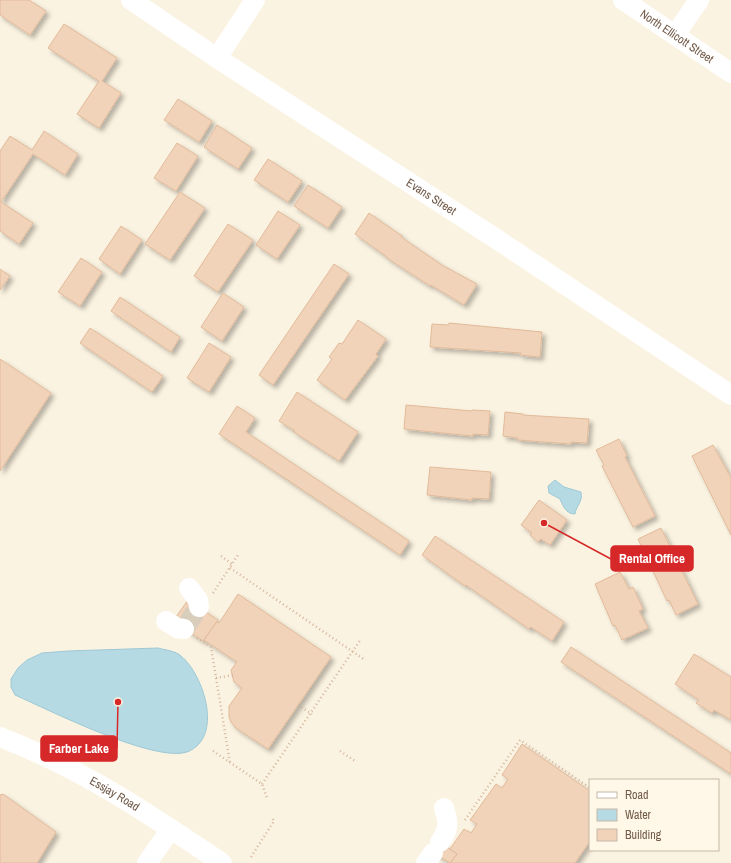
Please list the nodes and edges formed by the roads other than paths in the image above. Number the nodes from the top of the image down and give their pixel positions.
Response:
1 (131, 0) edge
2 (255, 0) edge
3 (623, 0) edge
4 (699, 0) edge
5 (675, 35) junction
6 (217, 58) junction
7 (731, 73) edge
8 (731, 395) edge
9 (189, 588) dead end
10 (205, 602) road end
11 (166, 621) dead end
12 (189, 632) road end
13 (0, 737) edge
14 (444, 808) dead end
15 (171, 829) junction
16 (433, 853) edge
17 (147, 863) edge
18 (222, 863) edge

1 - 6 street, Evans Street
2 - 6 street
3 - 5 street, North Ellicott Street
4 - 5 street
5 - 7 street, North Ellicott Street
6 - 8 street, Evans Street
9 - 10 street
11 - 12 street
13 - 15 street, Essjay Road
14 - 16 street
15 - 17 street
15 - 18 street, Essjay Road

